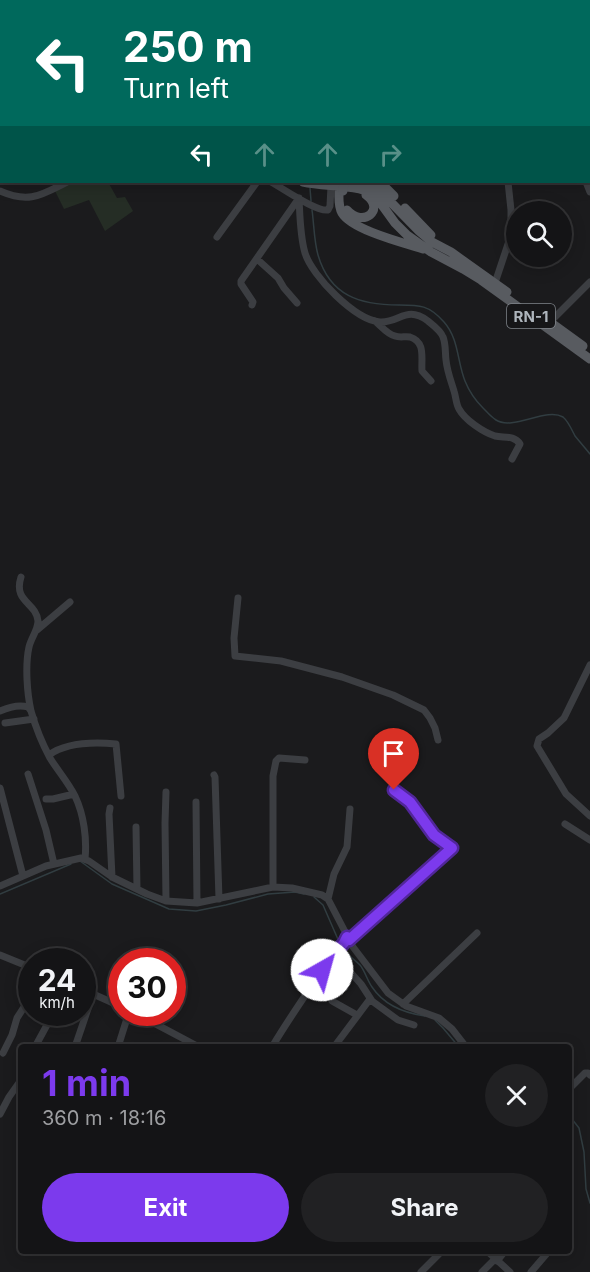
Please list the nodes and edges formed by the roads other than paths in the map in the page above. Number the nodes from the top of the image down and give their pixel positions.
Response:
1 (65, 183) edge
2 (256, 183) edge
3 (274, 183) edge
4 (307, 183) edge
5 (381, 183) edge
6 (508, 183) edge
7 (339, 186) edge
8 (358, 186) edge
9 (0, 191) edge
10 (299, 198) junction
11 (217, 237) dead end
12 (431, 252) junction
13 (451, 252) junction
14 (257, 259) junction
15 (590, 282) edge
16 (494, 286) junction
17 (297, 303) dead end
18 (252, 305) dead end
19 (375, 321) junction
20 (550, 322) junction
21 (590, 351) edge
22 (590, 359) edge
23 (431, 381) dead end
24 (512, 459) dead end
25 (21, 577) dead end
26 (238, 598) dead end
27 (70, 602) dead end
28 (35, 632) junction
29 (590, 665) edge
30 (0, 711) edge
31 (31, 711) junction
32 (34, 719) junction
33 (5, 723) dead end
34 (438, 740) dead end
35 (49, 755) junction
36 (304, 759) dead end
37 (28, 774) dead end
38 (214, 775) dead end
39 (0, 788) edge
40 (394, 790) dead end
41 (166, 792) dead end
42 (74, 794) junction
43 (121, 796) dead end
44 (46, 799) dead end
45 (196, 802) dead end
46 (110, 808) dead end
47 (350, 809) dead end
48 (590, 816) edge
49 (565, 824) dead end
50 (136, 827) dead end
51 (590, 840) edge
52 (86, 859) junction
53 (54, 864) junction
54 (24, 876) junction
55 (112, 877) junction
56 (0, 886) edge
57 (273, 887) junction
58 (137, 889) junction
59 (219, 899) junction
60 (328, 899) junction
61 (166, 901) junction
62 (197, 903) junction
63 (477, 933) dead end
64 (347, 940) junction
65 (335, 953) junction
66 (0, 955) edge
67 (18, 962) edge
68 (370, 999) junction
69 (332, 1001) dead end
70 (403, 1004) junction
71 (357, 1015) junction
72 (18, 1016) edge
73 (414, 1025) dead end
74 (46, 1026) edge
75 (82, 1026) edge
76 (126, 1026) edge
77 (158, 1026) edge
78 (37, 1044) edge
79 (76, 1044) edge
80 (119, 1044) edge
81 (193, 1044) edge
82 (274, 1044) edge
83 (336, 1044) edge
84 (463, 1044) edge
85 (3, 1053) dead end
86 (590, 1075) edge
87 (18, 1085) edge
88 (572, 1086) edge
89 (0, 1114) edge
90 (439, 1254) edge
91 (490, 1254) edge
92 (502, 1254) edge
93 (546, 1254) edge
94 (496, 1260) junction
95 (421, 1272) edge
96 (482, 1272) edge
97 (510, 1272) edge
98 (531, 1272) edge

1 - 9 street
2 - 11 street
3 - 10 street
4 - 7 main road, RN-1
5 - 13 main road
6 - 16 street
7 - 8 main road, RN-1
7 - 8 main road
7 - 10 street
7 - 12 main road
8 - 12 main road, RN-1
8 - 13 main road, RN-1
10 - 14 street
10 - 19 street
12 - 16 main road, RN-1
13 - 16 main road, RN-1
14 - 17 street
14 - 18 street
15 - 20 street
16 - 20 main road, RN-1
16 - 22 main road, RN-1
19 - 23 street
19 - 24 street
20 - 21 main road, RN-1
25 - 28 street
26 - 34 street
27 - 28 street
28 - 31 street
29 - 48 street
30 - 31 street
31 - 32 street
32 - 33 street
32 - 35 street
35 - 42 street
35 - 43 street
36 - 57 street
37 - 53 street
38 - 59 street
39 - 54 street
40 - 64 street
41 - 61 street
42 - 44 street
42 - 52 street
45 - 62 street
46 - 55 street
47 - 60 street
49 - 51 street
50 - 58 street
52 - 53 street
52 - 55 street
53 - 54 street
54 - 56 street
55 - 58 street
57 - 59 street
57 - 60 street
58 - 61 street
59 - 62 street
60 - 64 street
61 - 62 street
63 - 70 street
64 - 65 street
64 - 70 street
65 - 68 street
65 - 82 street
66 - 67 street
68 - 71 street
68 - 73 street
69 - 71 street
70 - 84 street
71 - 83 street
72 - 85 street
74 - 78 street
75 - 79 street
76 - 80 street
77 - 81 street
86 - 88 street
87 - 89 street
90 - 95 street
91 - 94 street
92 - 94 street
93 - 98 street
94 - 96 street
94 - 97 street

